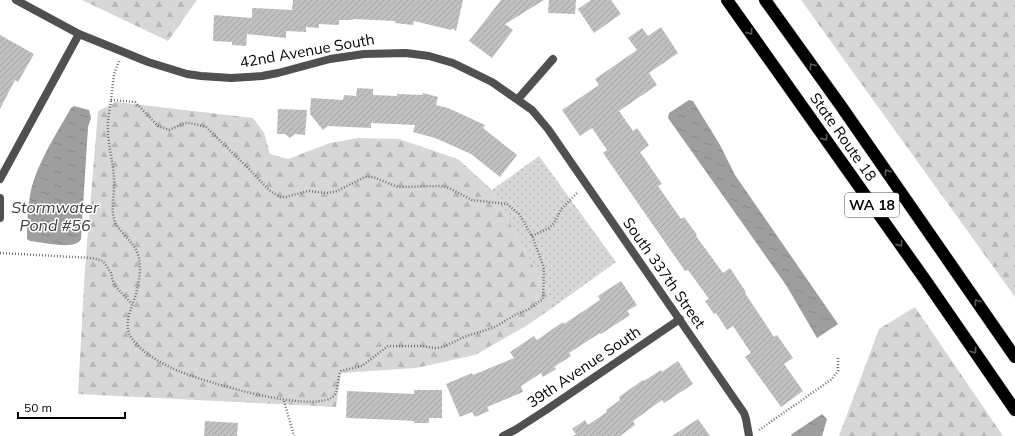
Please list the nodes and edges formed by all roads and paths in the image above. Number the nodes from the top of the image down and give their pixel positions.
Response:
1 (16, 0) edge
2 (728, 0) edge
3 (765, 0) edge
4 (79, 34) junction
5 (123, 52) junction
6 (553, 59) dead end
7 (518, 99) junction
8 (110, 100) junction
9 (548, 129) joint
10 (0, 179) edge
11 (586, 185) junction
12 (0, 198) edge
13 (0, 218) edge
14 (532, 236) junction
15 (0, 253) edge
16 (132, 304) junction
17 (680, 320) junction
18 (1015, 357) edge
19 (838, 358) dead end
20 (284, 401) junction
21 (1015, 410) edge
22 (756, 432) dead end
23 (294, 436) edge
24 (503, 436) edge
25 (749, 436) edge

1 - 4 street, 42nd Avenue South
2 -> 21 highway, State Route 18 / WA 18
18 -> 3 highway, State Route 18 / WA 18
4 - 5 street, 42nd Avenue South
4 - 10 street
5 - 7 street, 42nd Avenue South
5 - 8 path
6 - 7 street
7 - 9 street, 42nd Avenue South
8 - 14 path
8 - 16 path
9 - 11 street, South 337th Street
11 - 14 path
11 - 17 street, South 337th Street
12 - 13 street
14 - 20 path
15 - 16 path
16 - 20 path
17 - 24 street, 39th Avenue South
17 - 25 street, South 337th Street
19 - 22 path
20 - 23 path

